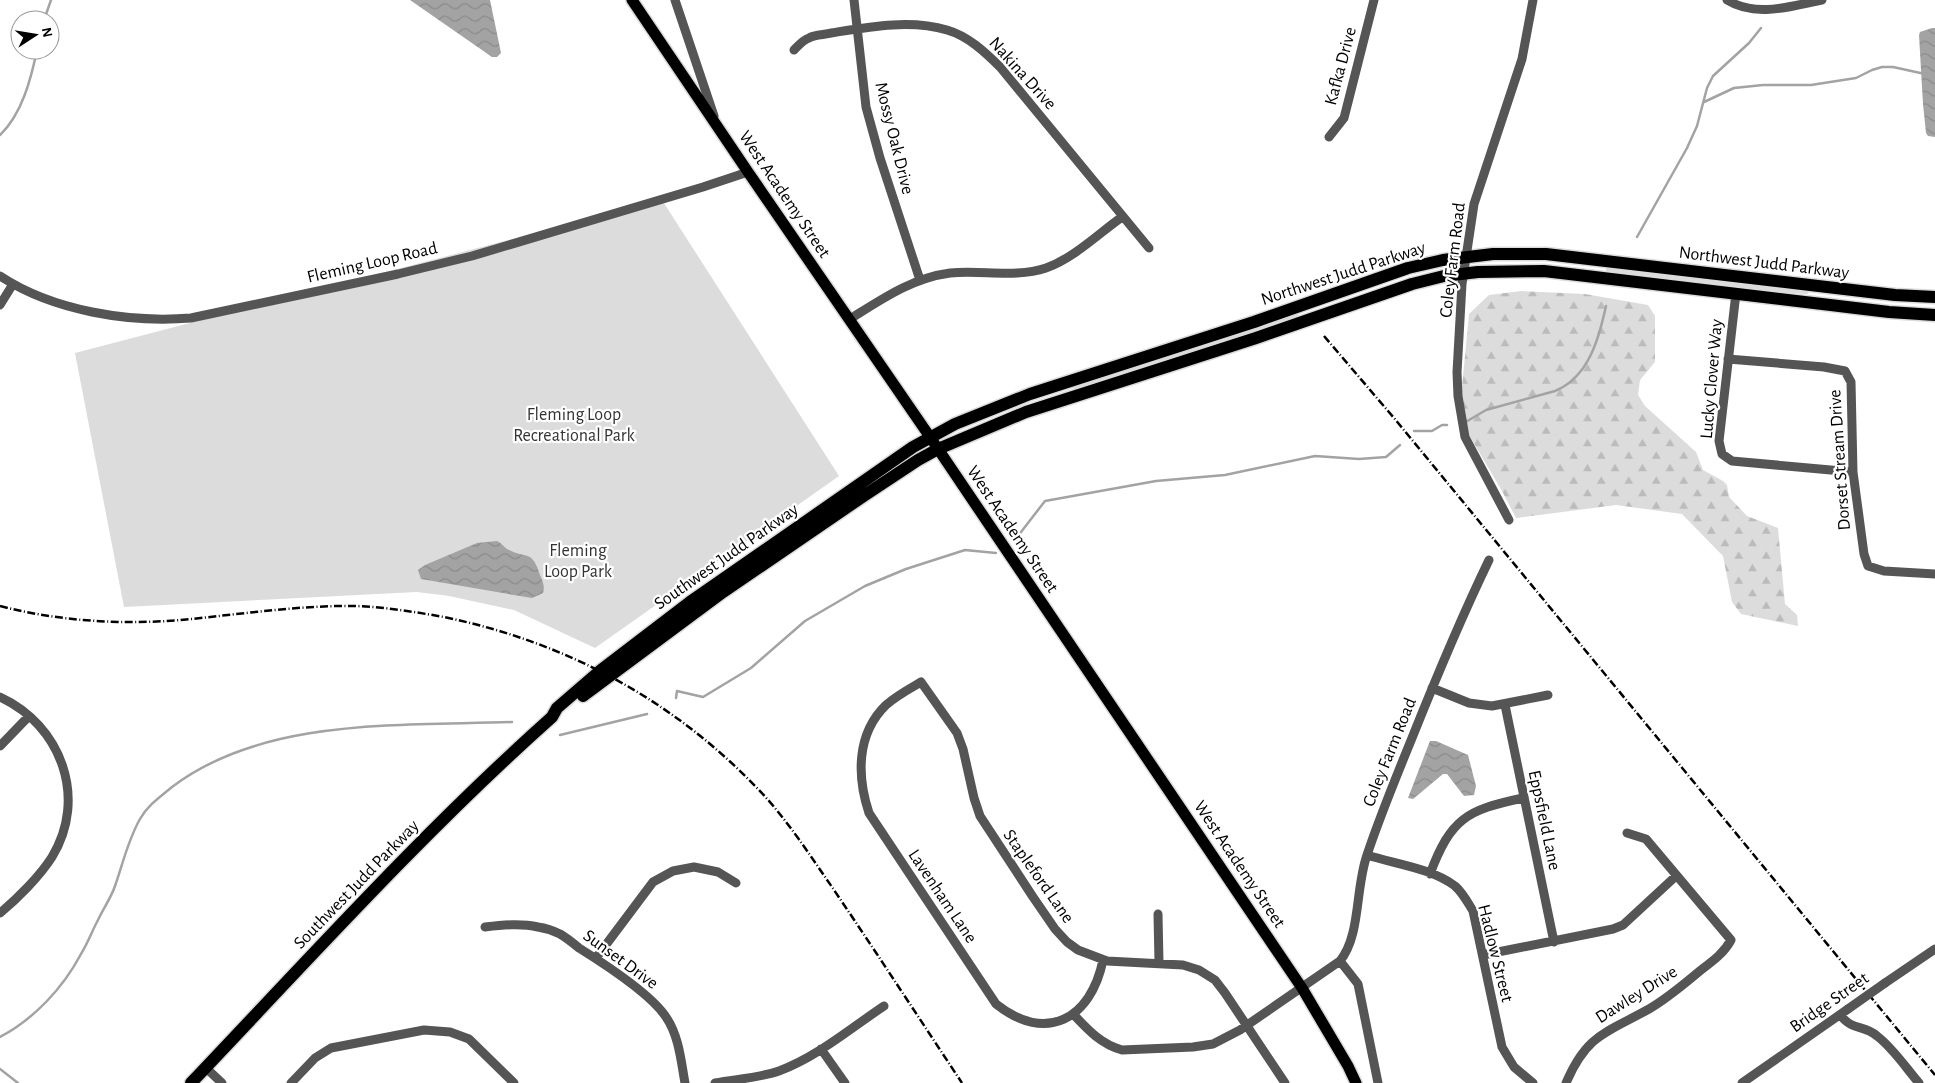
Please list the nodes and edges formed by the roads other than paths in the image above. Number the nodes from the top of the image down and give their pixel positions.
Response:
1 (632, 0) edge
2 (675, 0) edge
3 (854, 0) edge
4 (1374, 0) edge
5 (1533, 0) edge
6 (1727, 0) edge
7 (1822, 0) edge
8 (857, 29) junction
9 (794, 50) dead end
10 (716, 123) junction
11 (1329, 137) dead end
12 (748, 172) junction
13 (1122, 217) junction
14 (1149, 248) dead end
15 (1466, 257) junction
16 (1463, 273) junction
17 (0, 276) edge
18 (920, 280) junction
19 (13, 284) junction
20 (1736, 294) junction
21 (1935, 298) edge
22 (0, 305) edge
23 (1935, 315) edge
24 (850, 319) junction
25 (1728, 359) junction
26 (930, 436) junction
27 (938, 449) junction
28 (1853, 472) junction
29 (1509, 520) dead end
30 (1489, 560) dead end
31 (1935, 574) edge
32 (921, 682) joint
33 (1432, 688) junction
34 (1548, 695) dead end
35 (0, 697) edge
36 (1505, 705) junction
37 (30, 716) junction
38 (552, 717) junction
39 (0, 746) edge
40 (1523, 798) junction
41 (1627, 833) dead end
42 (1367, 855) junction
43 (1430, 874) junction
44 (1676, 876) junction
45 (736, 883) dead end
46 (0, 913) edge
47 (1158, 914) dead end
48 (485, 927) dead end
49 (1554, 942) junction
50 (1935, 949) edge
51 (1483, 955) junction
52 (596, 958) junction
53 (1103, 960) junction
54 (1340, 961) junction
55 (1158, 963) junction
56 (1302, 988) junction
57 (884, 1006) dead end
58 (1074, 1014) junction
59 (1840, 1015) junction
60 (1247, 1026) junction
61 (821, 1049) junction
62 (206, 1068) junction
63 (191, 1083) edge
64 (222, 1083) edge
65 (291, 1083) edge
66 (514, 1083) edge
67 (685, 1083) edge
68 (715, 1083) edge
69 (845, 1083) edge
70 (1284, 1083) edge
71 (1356, 1083) edge
72 (1378, 1083) edge
73 (1533, 1083) edge
74 (1566, 1083) edge
75 (1742, 1083) edge
76 (1919, 1083) edge

1 - 10 main road, West Academy Street
2 - 10 street
3 - 8 street, Mossy Oak Drive
4 - 11 street, Kafka Drive
5 - 15 street, Coley Farm Road
6 - 7 street
8 - 9 street, Nakina Drive
8 - 13 street, Nakina Drive
8 - 18 street, Mossy Oak Drive
10 - 12 main road, West Academy Street
12 - 19 street, Fleming Loop Road
12 - 24 main road, West Academy Street
13 - 14 street, Nakina Drive
13 - 18 street
15 - 16 street, Coley Farm Road
15 - 21 highway, Northwest Judd Parkway
15 - 26 highway, Northwest Judd Parkway
16 - 20 highway, Northwest Judd Parkway
16 - 27 highway, Northwest Judd Parkway
16 - 29 street, Coley Farm Road
17 - 19 street, Fleming Loop Road
18 - 24 street
19 - 22 street
20 - 23 highway, Northwest Judd Parkway
20 - 25 street, Lucky Clover Way
24 - 26 main road, West Academy Street
25 - 28 street, Dorset Stream Drive
25 - 28 street, Lucky Clover Way
26 - 27 main road, West Academy Street
26 - 38 highway, Southwest Judd Parkway
27 - 38 highway, Southwest Judd Parkway
27 - 56 main road, West Academy Street
28 - 31 street, Dorset Stream Drive
30 - 33 street, Coley Farm Road
32 - 53 street, Stapleford Lane
32 - 58 street, Lavenham Lane
33 - 36 street
33 - 42 street, Coley Farm Road
34 - 36 street
35 - 37 street
36 - 40 street, Eppsfield Lane
37 - 39 street
37 - 46 street
38 - 62 highway, Southwest Judd Parkway
40 - 43 street
40 - 49 street, Eppsfield Lane
41 - 44 street, Dawley Drive
42 - 43 street, Hadlow Street
42 - 54 street, Coley Farm Road
43 - 51 street, Hadlow Street
44 - 49 street
44 - 74 street, Dawley Drive
45 - 52 street
47 - 55 street
48 - 52 street, Sunset Drive
49 - 51 street
50 - 59 street, Bridge Street, bridge
51 - 73 street, Hadlow Street
52 - 67 street, Sunset Drive
53 - 55 street, Stapleford Lane
53 - 58 street
54 - 56 street, Coley Farm Road
54 - 72 street
55 - 60 street, Stapleford Lane
56 - 60 street, Coley Farm Road
56 - 71 main road, West Academy Street
57 - 61 street
58 - 60 street, Coley Farm Road
59 - 75 street, Bridge Street
59 - 76 street
60 - 70 street, Stapleford Lane
61 - 68 street
61 - 69 street
62 - 63 highway, Southwest Judd Parkway
62 - 64 street
65 - 66 street

